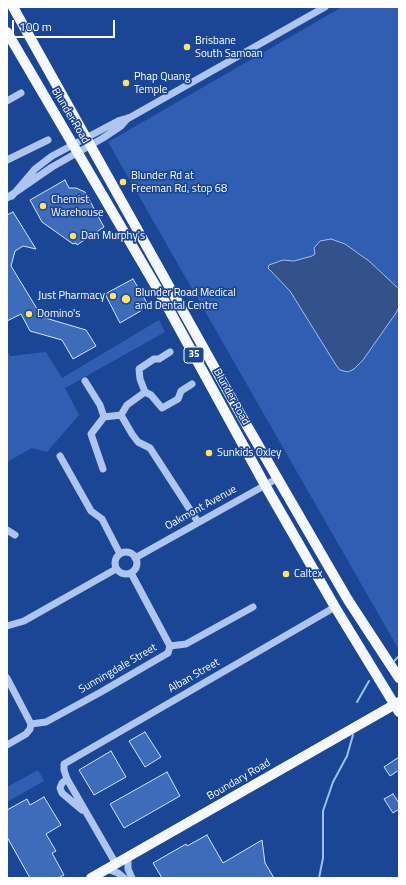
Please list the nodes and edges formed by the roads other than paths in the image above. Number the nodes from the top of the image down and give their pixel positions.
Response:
1 (13, 7) edge
2 (325, 7) edge
3 (7, 32) edge
4 (21, 93) dead end
5 (7, 101) edge
6 (48, 140) dead end
7 (88, 141) junction
8 (76, 148) junction
9 (7, 160) edge
10 (9, 197) edge
11 (170, 352) dead end
12 (85, 381) dead end
13 (192, 384) dead end
14 (145, 392) junction
15 (121, 415) junction
16 (104, 417) junction
17 (60, 456) dead end
18 (103, 469) dead end
19 (278, 478) junction
20 (265, 485) junction
21 (198, 522) junction
22 (7, 530) edge
23 (15, 535) dead end
24 (120, 554) junction
25 (135, 558) junction
26 (116, 569) junction
27 (131, 573) junction
28 (253, 607) dead end
29 (335, 607) junction
30 (7, 626) edge
31 (170, 646) junction
32 (7, 678) edge
33 (399, 678) edge
34 (398, 706) edge
35 (31, 724) junction
36 (7, 745) edge
37 (67, 779) junction
38 (85, 813) junction
39 (128, 857) junction
40 (112, 866) junction
41 (91, 878) edge
42 (124, 878) edge
43 (132, 878) edge

1 - 7 main road, Blunder Road / 35
2 - 7 street
3 - 8 main road, Blunder Road / 35
4 - 5 street
6 - 9 street
7 - 8 street
7 - 19 main road, Blunder Road / 35
8 - 10 street
8 - 20 main road, Blunder Road / 35
11 - 14 street
12 - 16 street
13 - 14 street
14 - 15 street
15 - 16 street
15 - 21 street
16 - 18 street
17 - 24 street
19 - 20 street, Oakmont Avenue
19 - 33 main road, Blunder Road / 35
20 - 21 street, Oakmont Avenue
20 - 29 main road, Blunder Road / 35
21 - 25 street, Oakmont Avenue
22 - 23 street
24 - 25 street
24 - 26 street
25 - 27 street
26 - 27 street
26 - 30 street
27 - 31 street
28 - 31 street, Sunningdale Street
29 - 34 main road, Blunder Road / 35
29 - 37 street, Alban Street
31 - 35 street, Sunningdale Street
32 - 35 street
34 - 39 main road, Boundary Road
35 - 36 street
37 - 38 street
37 - 38 street
38 - 40 street
39 - 40 main road, Boundary Road
39 - 43 street
40 - 41 main road, Boundary Road
40 - 42 street

